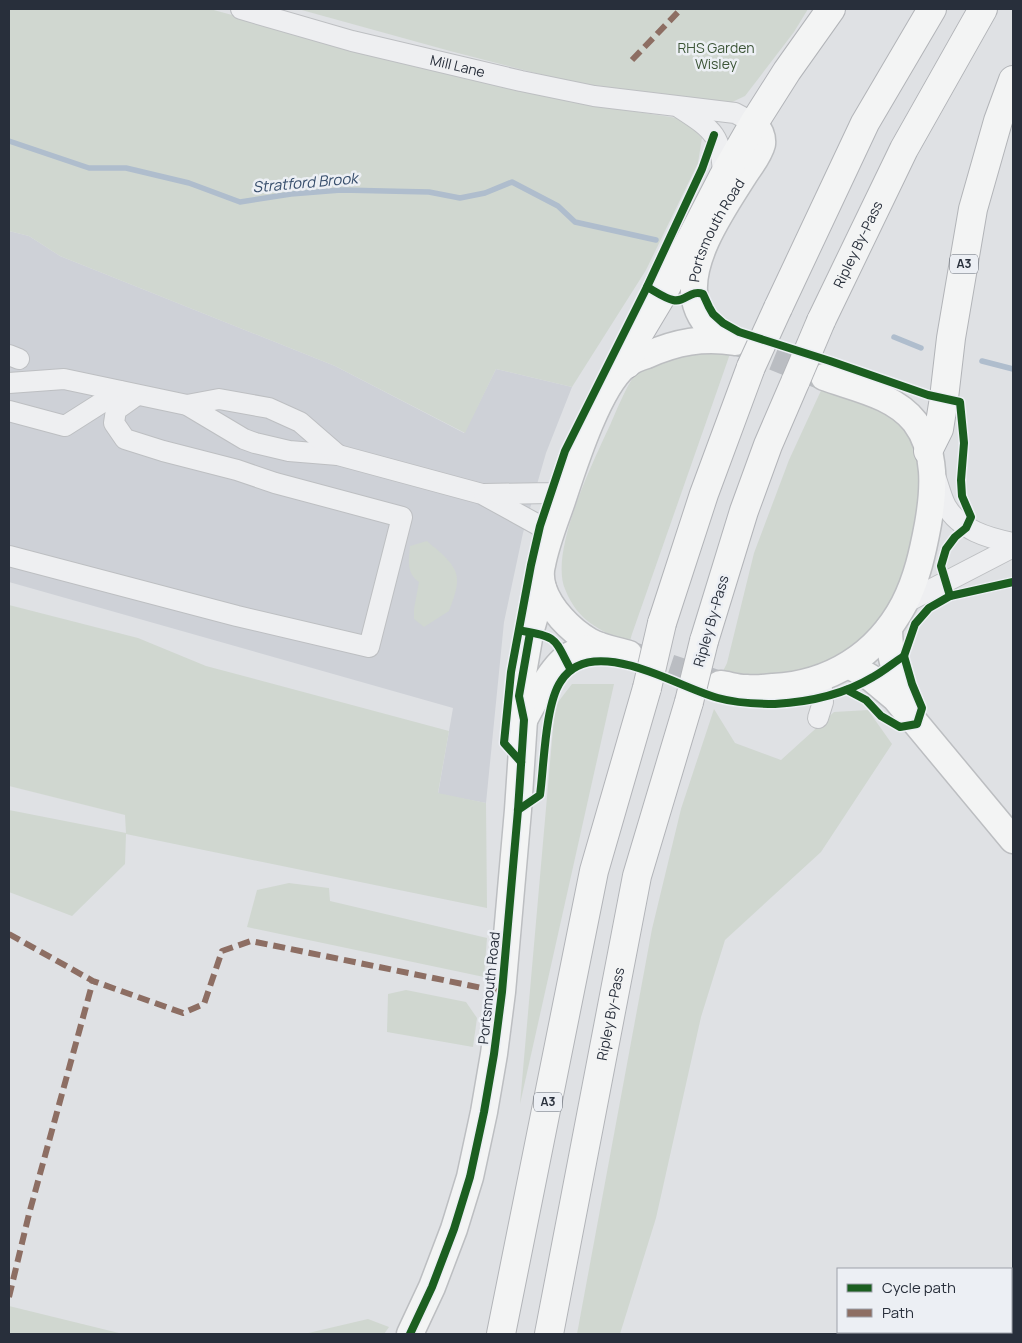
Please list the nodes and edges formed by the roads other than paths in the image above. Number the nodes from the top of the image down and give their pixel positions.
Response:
1 (241, 9) edge
2 (831, 9) edge
3 (932, 9) edge
4 (983, 9) edge
5 (1013, 80) edge
6 (677, 106) junction
7 (754, 123) junction
8 (723, 177) junction
9 (626, 364) junction
10 (824, 377) tunnel mouth
11 (9, 383) edge
12 (128, 393) junction
13 (187, 406) junction
14 (9, 411) edge
15 (338, 455) junction
16 (931, 461) junction
17 (566, 490) junction
18 (482, 494) junction
19 (548, 542) junction
20 (1013, 543) edge
21 (1013, 547) edge
22 (9, 556) edge
23 (543, 588) junction
24 (905, 603) junction
25 (889, 628) junction
26 (600, 646) junction
27 (629, 654) tunnel mouth
28 (849, 665) junction
29 (821, 678) junction
30 (720, 684) tunnel mouth
31 (818, 718) dead end
32 (913, 718) junction
33 (524, 720) junction
34 (1013, 840) edge
35 (410, 1334) edge
36 (501, 1334) edge
37 (549, 1334) edge

1 - 6 street, Mill Lane
2 - 7 highway
3 - 36 highway, A3, bridge
4 - 37 highway, Ripley By-Pass, bridge
5 - 16 highway, A3
6 - 7 street, Mill Lane
6 - 8 street, Mill Lane
7 - 8 highway
7 - 9 main road, Portsmouth Road
8 - 9 highway
9 - 17 main road
10 - 16 main road
11 - 12 street
12 - 13 street
12 - 14 street
12 - 22 street
13 - 15 street
13 - 15 street
15 - 18 street
16 - 20 street
16 - 24 main road
17 - 18 street
17 - 19 main road
18 - 19 street
19 - 23 main road
21 - 24 street
23 - 26 main road
23 - 33 main road, Portsmouth Road
24 - 25 main road
25 - 28 main road
25 - 32 main road
26 - 27 main road
26 - 33 main road, Portsmouth Road
28 - 29 main road
28 - 32 main road
29 - 30 main road
29 - 31 street
32 - 34 main road
33 - 35 main road, Portsmouth Road

